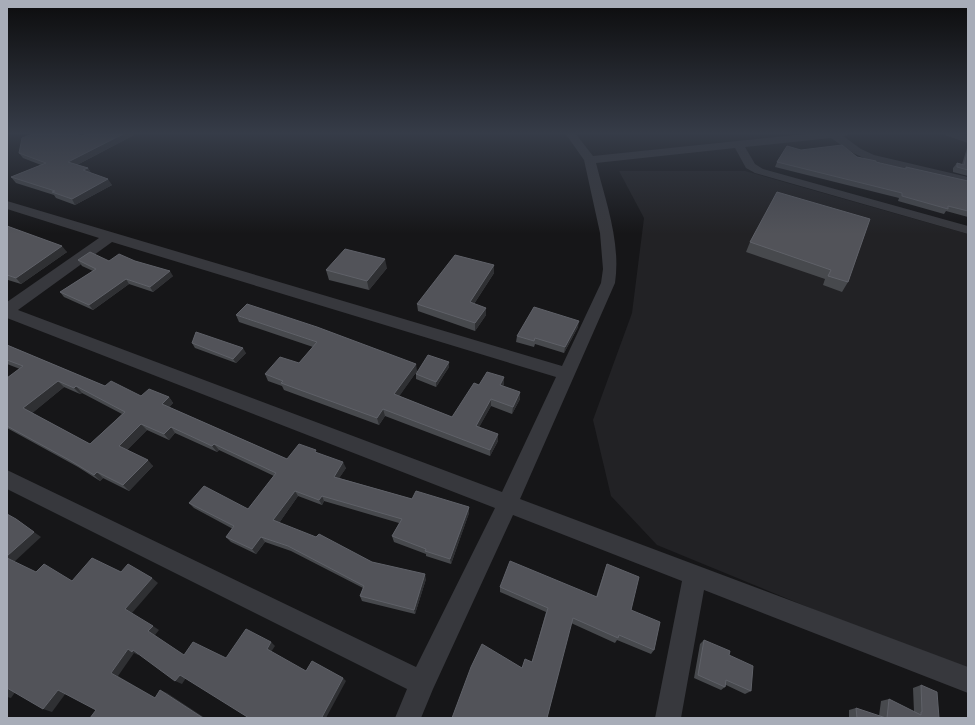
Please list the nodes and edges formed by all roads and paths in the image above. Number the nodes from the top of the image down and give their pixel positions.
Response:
1 (592, 167) edge
2 (752, 167) edge
3 (910, 167) edge
4 (968, 181) edge
5 (7, 205) edge
6 (968, 230) edge
7 (110, 238) junction
8 (7, 311) edge
9 (567, 374) junction
10 (7, 479) edge
11 (508, 503) junction
12 (695, 575) junction
13 (968, 680) edge
14 (422, 683) junction
15 (408, 718) edge
16 (668, 718) edge

1 - 9 street
2 - 6 street
3 - 4 street
5 - 7 street
7 - 8 street
7 - 9 street
8 - 11 street
9 - 11 street
10 - 14 street
11 - 12 street
11 - 14 street
12 - 13 street
12 - 16 street
14 - 15 street

